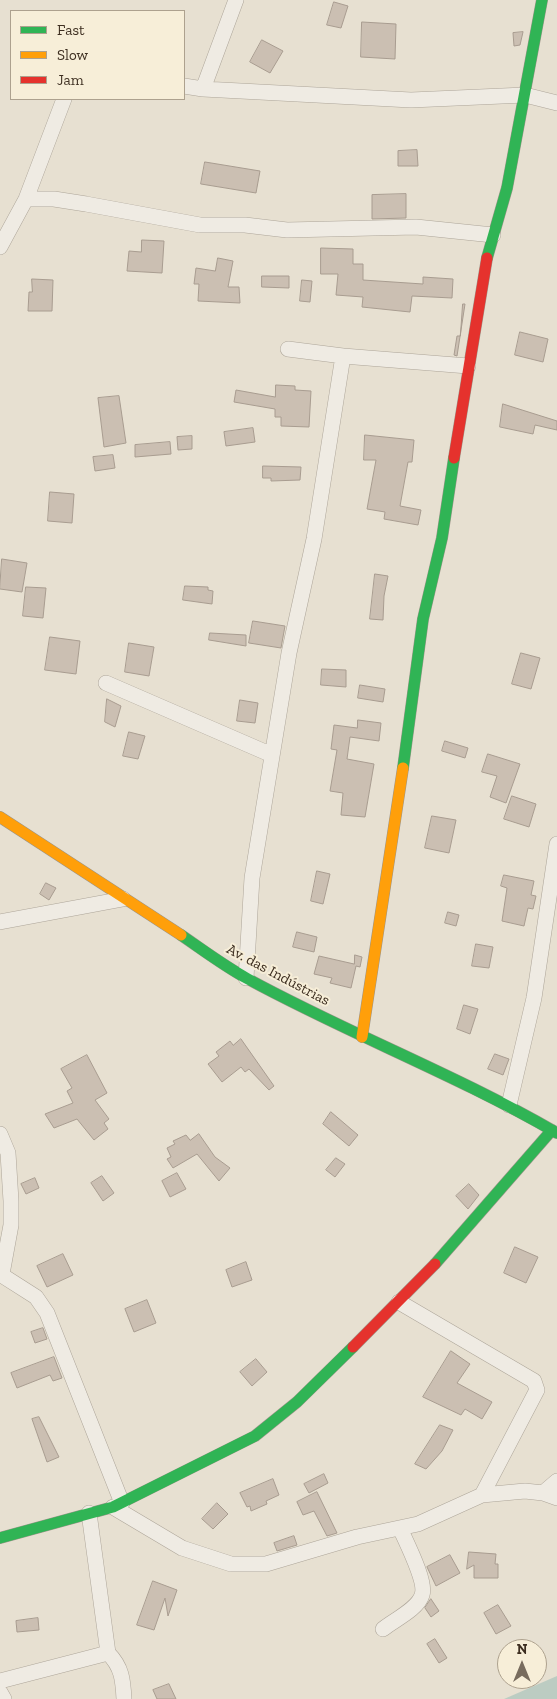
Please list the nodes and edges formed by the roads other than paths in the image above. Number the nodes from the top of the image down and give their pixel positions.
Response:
1 (236, 0) edge
2 (542, 0) edge
3 (185, 86) edge
4 (203, 89) junction
5 (525, 95) junction
6 (64, 100) edge
7 (557, 103) edge
8 (26, 199) junction
9 (493, 235) junction
10 (0, 247) edge
11 (288, 349) dead end
12 (343, 356) junction
13 (468, 366) junction
14 (106, 683) dead end
15 (272, 755) junction
16 (0, 817) edge
17 (557, 844) edge
18 (123, 899) junction
19 (0, 922) edge
20 (246, 978) junction
21 (362, 1037) junction
22 (509, 1105) junction
23 (554, 1132) edge
24 (0, 1134) edge
25 (3, 1249) edge
26 (1, 1274) edge
27 (399, 1302) junction
28 (557, 1481) edge
29 (542, 1493) junction
30 (482, 1494) junction
31 (557, 1498) edge
32 (118, 1505) junction
33 (89, 1513) junction
34 (400, 1528) junction
35 (0, 1538) edge
36 (383, 1629) dead end
37 (108, 1653) junction
38 (0, 1681) edge
39 (0, 1692) edge
40 (4, 1699) edge
41 (124, 1699) edge

1 - 4 street
2 - 5 street
3 - 4 street
4 - 5 street
5 - 7 street
5 - 9 street
6 - 8 street
8 - 9 street
8 - 10 street
9 - 13 street
11 - 12 street
12 - 13 street
12 - 15 street
13 - 21 street
14 - 15 street
15 - 20 street
16 - 18 street, Av. das Indústrias
17 - 22 street
18 - 19 street
18 - 20 street, Av. das Indústrias
20 - 21 street, Av. das Indústrias
21 - 22 street, Av. das Indústrias
22 - 23 street, Av. das Indústrias
23 - 27 street
24 - 25 street
25 - 26 street
26 - 32 street
27 - 30 street
27 - 32 street
28 - 29 street
29 - 30 street
29 - 31 street
30 - 34 street
32 - 33 street
32 - 34 street
33 - 35 street
33 - 37 street
34 - 36 street
37 - 38 street
37 - 41 street
39 - 40 street

